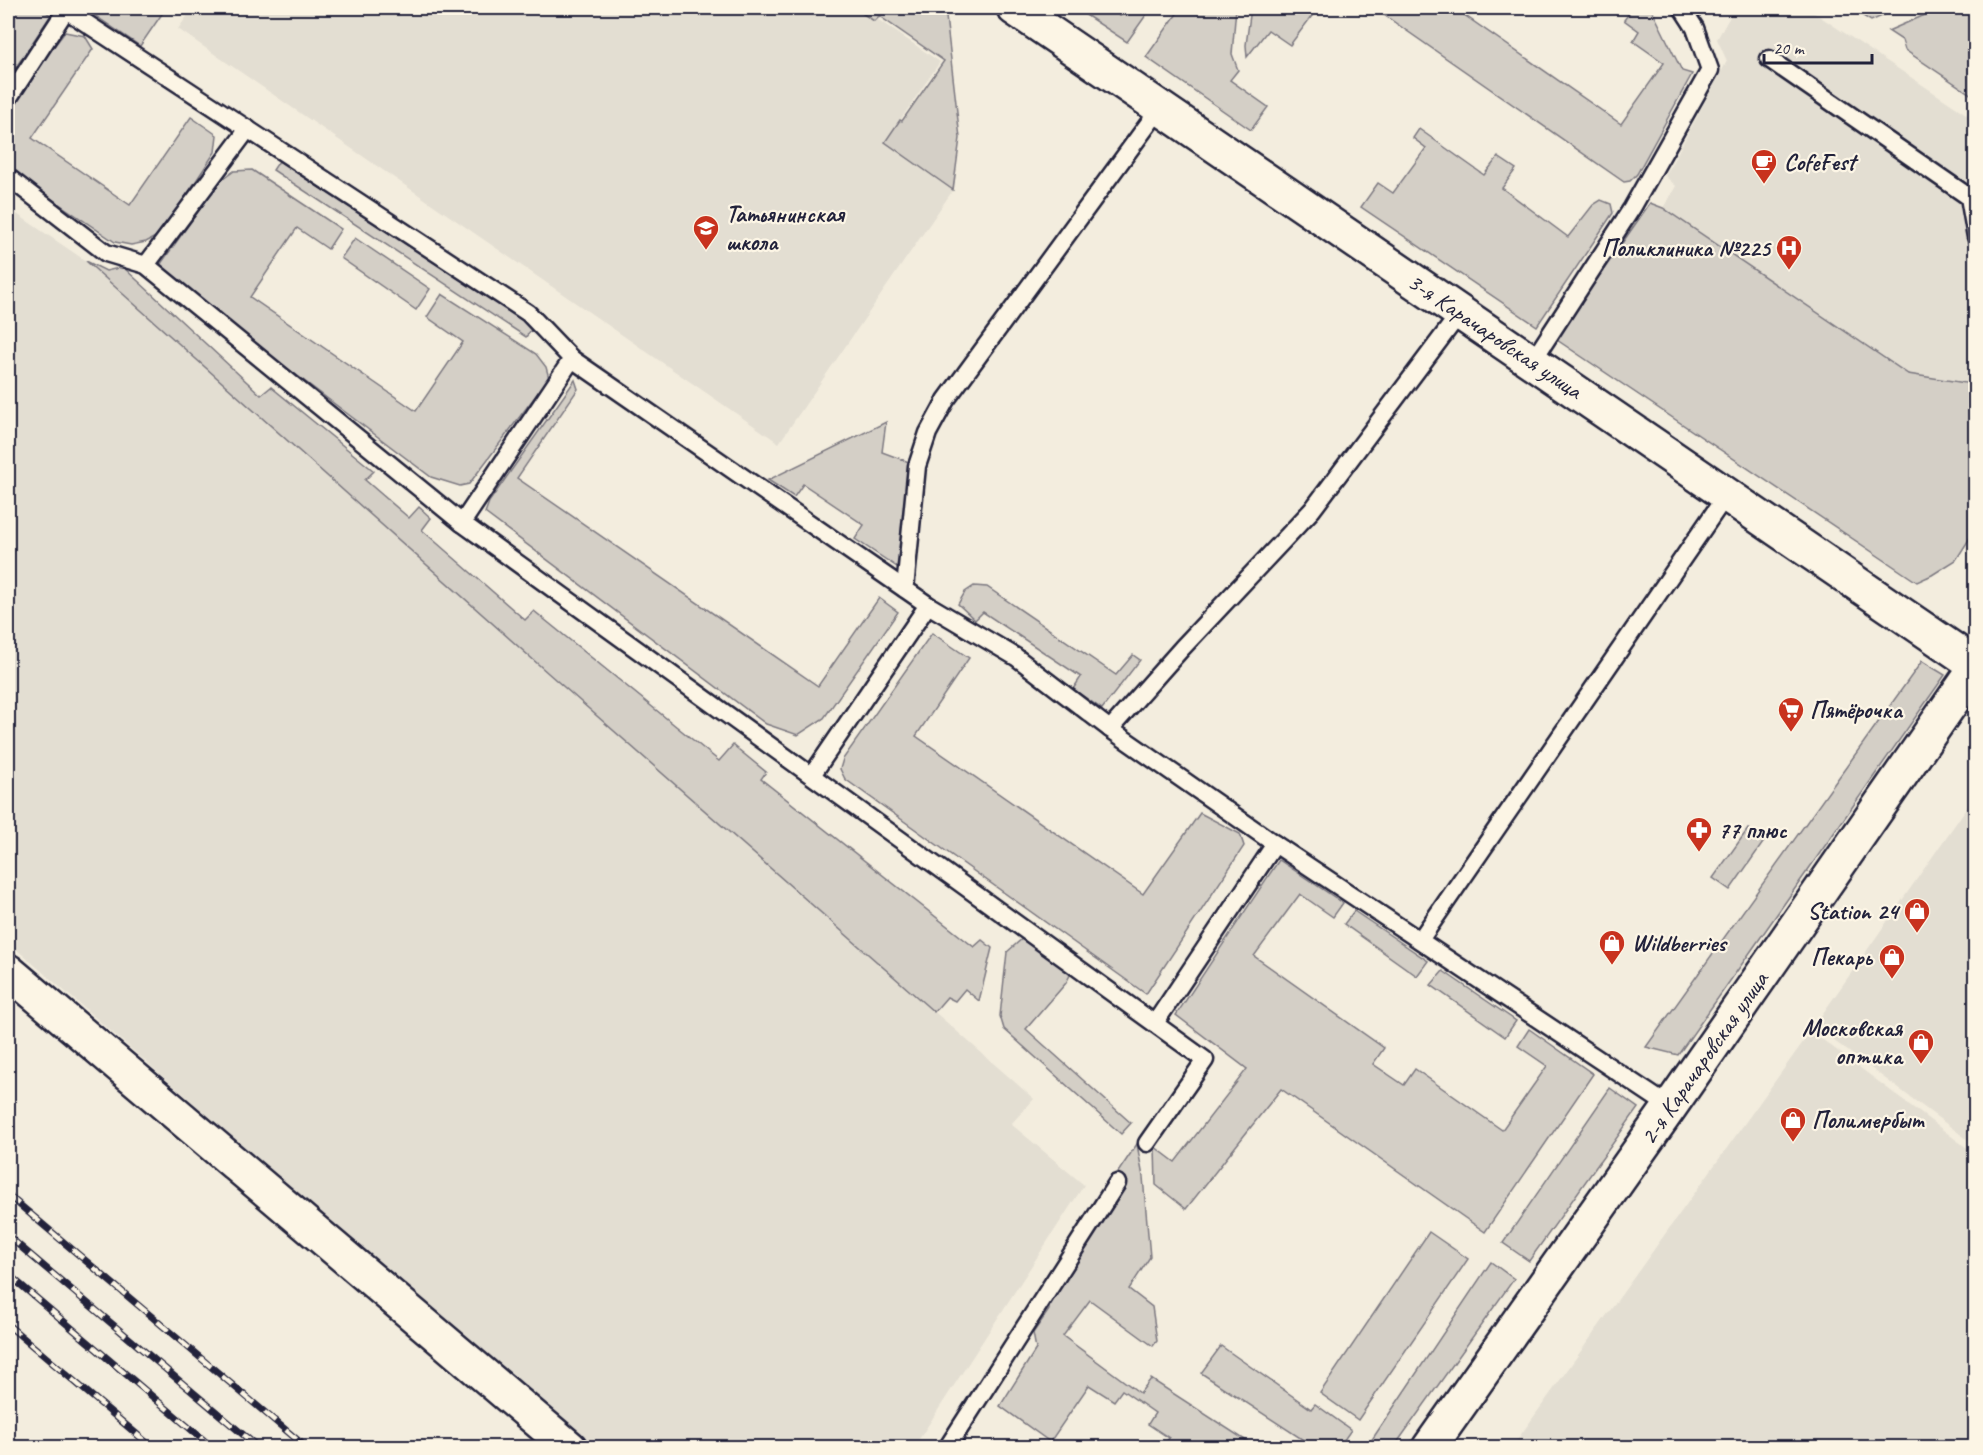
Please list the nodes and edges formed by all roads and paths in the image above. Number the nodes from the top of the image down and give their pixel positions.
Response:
1 (1014, 8) edge
2 (1682, 8) edge
3 (65, 9) edge
4 (1768, 59) dead end
5 (8, 99) edge
6 (1160, 108) junction
7 (248, 129) junction
8 (8, 177) edge
9 (1976, 237) edge
10 (146, 265) junction
11 (1460, 313) junction
12 (572, 359) junction
13 (1532, 362) junction
14 (1727, 494) junction
15 (462, 523) junction
16 (905, 589) junction
17 (928, 605) junction
18 (1976, 666) edge
19 (1110, 729) junction
20 (812, 775) junction
21 (1275, 844) junction
22 (1420, 940) junction
23 (8, 971) edge
24 (1155, 1023) junction
25 (1670, 1107) junction
26 (1147, 1143) dead end
27 (1117, 1183) dead end
28 (570, 1448) edge
29 (947, 1448) edge
30 (1429, 1448) edge

1 - 6 street, 3-я Карачаровская улица
2 - 13 lane
3 - 5 lane
3 - 7 lane
4 - 9 lane
6 - 11 street, 3-я Карачаровская улица
6 - 16 lane
7 - 10 lane
7 - 12 lane
8 - 10 lane
10 - 15 lane
11 - 13 street, 3-я Карачаровская улица
11 - 19 lane
12 - 15 lane
12 - 16 lane
13 - 14 street, 3-я Карачаровская улица
14 - 18 street, 3-я Карачаровская улица
14 - 22 lane
15 - 20 lane
16 - 17 lane
17 - 19 lane
17 - 20 lane
18 - 25 street, 2-я Карачаровская улица
19 - 21 lane
20 - 24 lane
21 - 22 lane
21 - 24 lane
22 - 25 lane
23 - 28 street
24 - 26 lane
25 - 30 street, 2-я Карачаровская улица
27 - 29 lane

